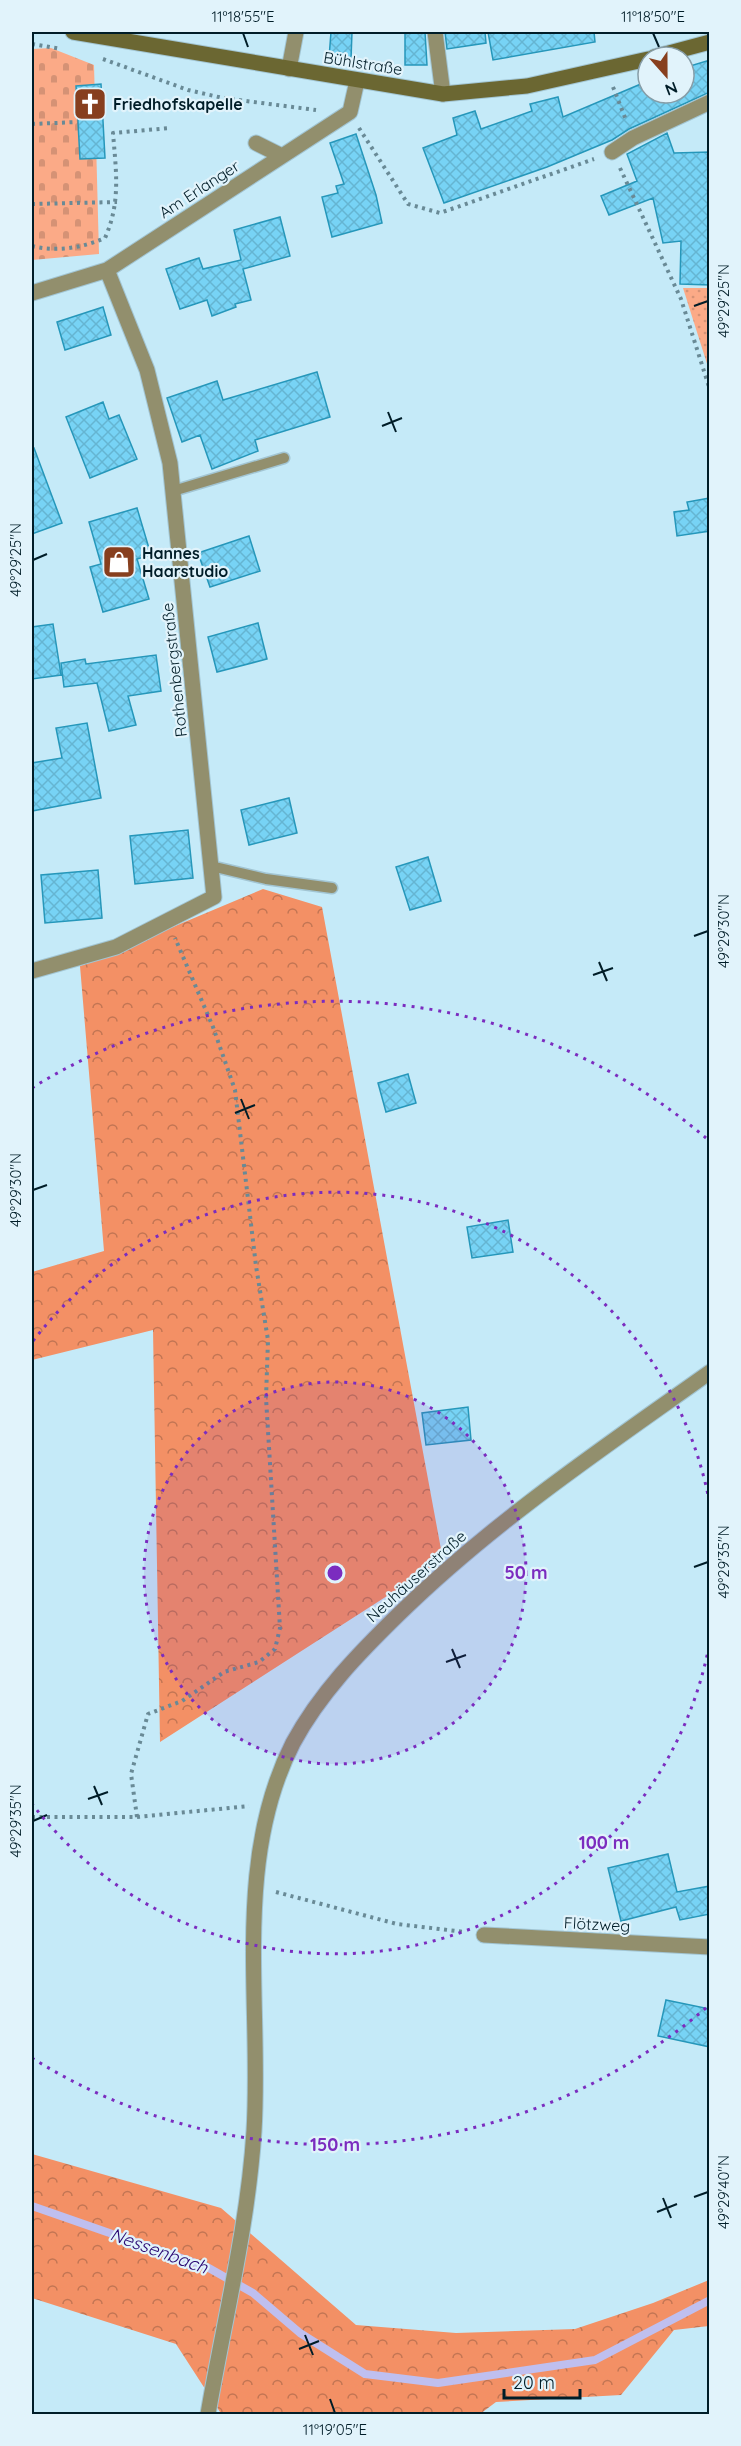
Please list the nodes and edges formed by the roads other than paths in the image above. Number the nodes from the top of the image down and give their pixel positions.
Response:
1 (73, 32) edge
2 (296, 32) edge
3 (435, 32) edge
4 (636, 62) edge
5 (289, 69) junction
6 (357, 81) junction
7 (443, 94) junction
8 (710, 102) edge
9 (256, 143) dead end
10 (612, 152) road end
11 (282, 156) junction
12 (107, 270) junction
13 (32, 293) edge
14 (284, 458) dead end
15 (173, 491) junction
16 (211, 866) junction
17 (332, 888) dead end
18 (32, 971) edge
19 (710, 1372) edge
20 (484, 1935) road end
21 (710, 1947) edge
22 (208, 2415) edge

1 - 5 street, Bühlstraße
2 - 5 street
3 - 7 street
4 - 7 street, Bühlstraße
5 - 6 street, Bühlstraße
6 - 7 street, Bühlstraße
6 - 11 street, Am Erlanger
8 - 10 street
9 - 11 street
11 - 12 street, Am Erlanger
12 - 13 street, Am Erlanger
12 - 15 street, Rothenbergstraße
14 - 15 lane
15 - 16 street, Rothenbergstraße
16 - 17 lane
16 - 18 street, Rothenbergstraße
19 - 22 street, Neuhäuserstraße
20 - 21 street, Flötzweg

